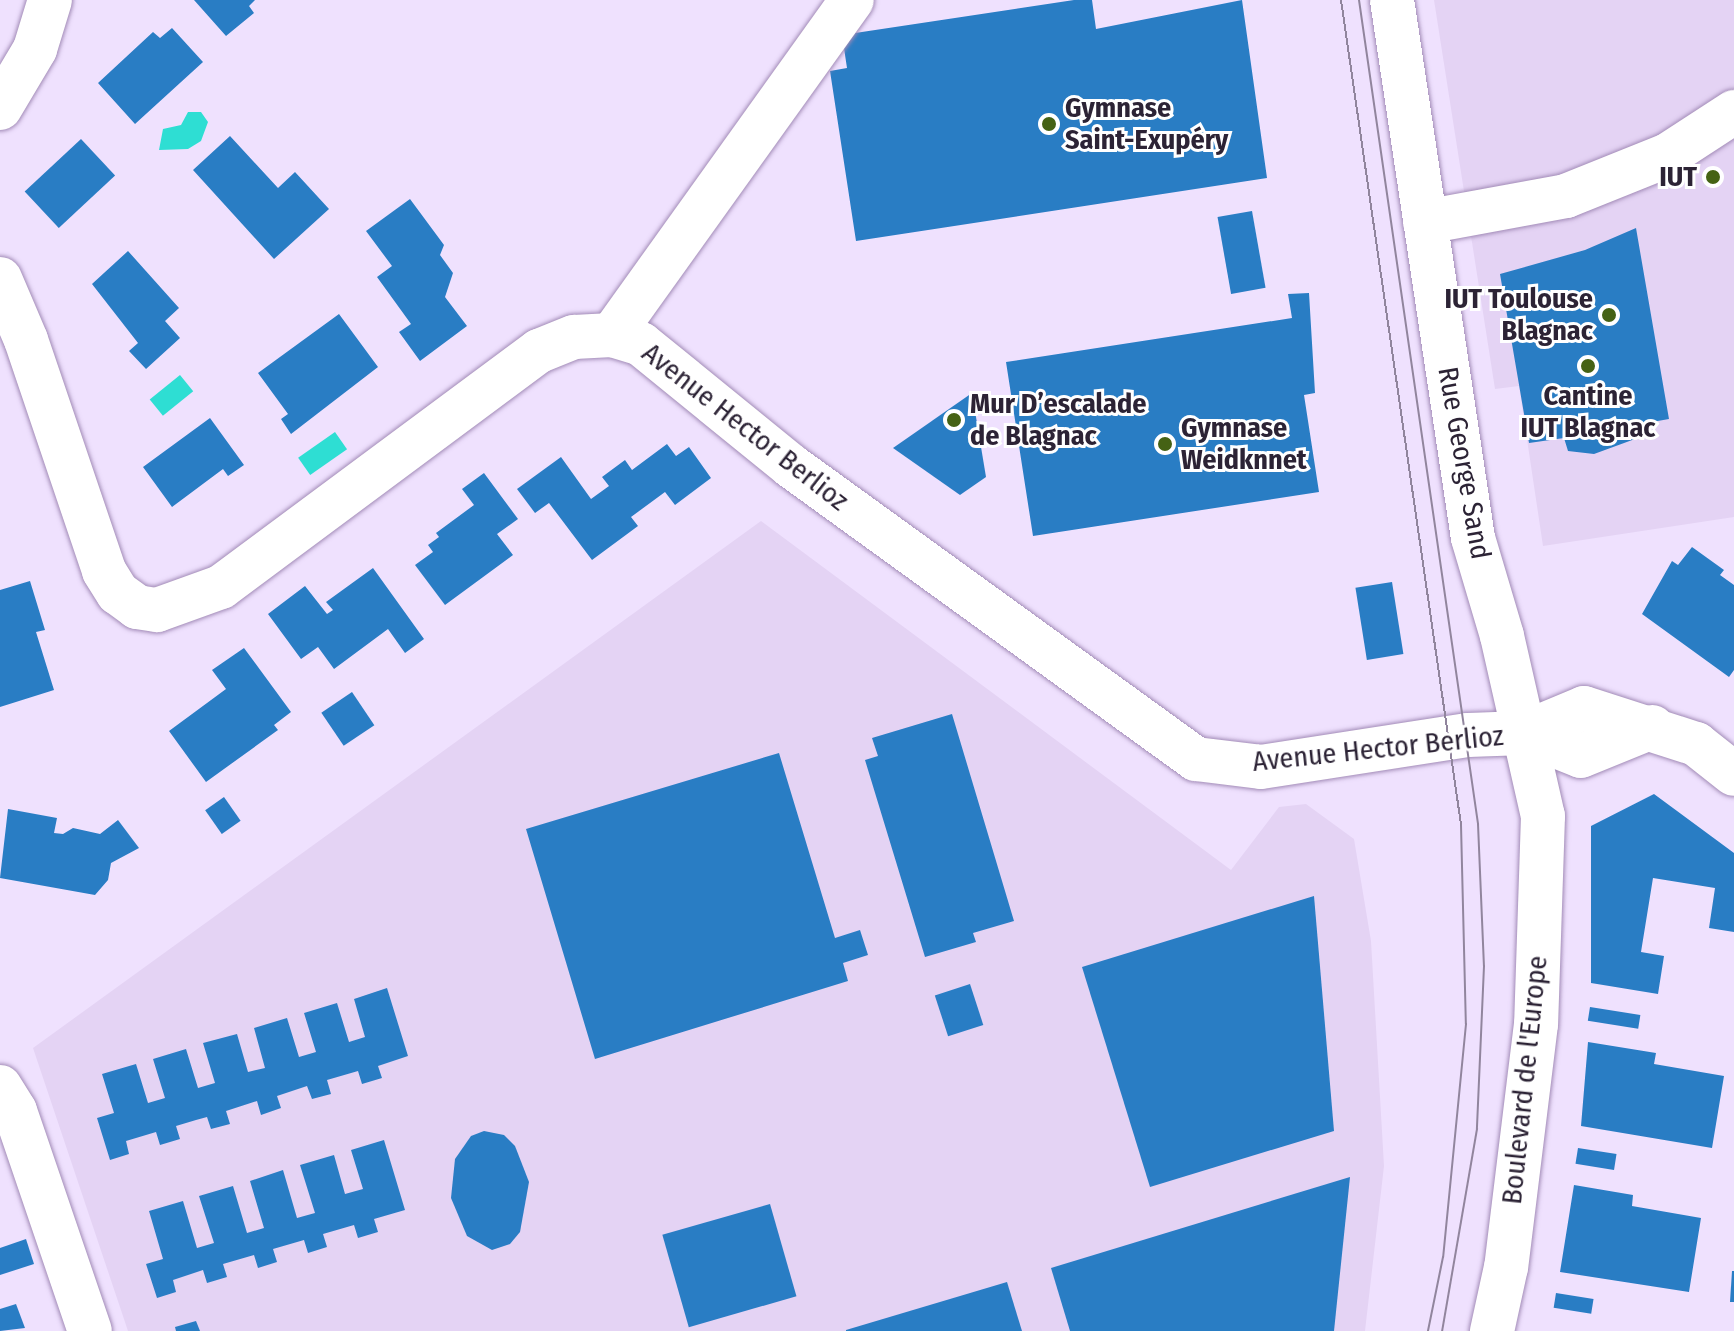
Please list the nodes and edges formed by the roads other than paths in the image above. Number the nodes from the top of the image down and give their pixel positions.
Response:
1 (50, 0) edge
2 (852, 0) edge
3 (1392, 0) edge
4 (0, 108) edge
5 (1734, 112) edge
6 (1425, 222) junction
7 (0, 279) edge
8 (612, 335) junction
9 (1524, 733) junction
10 (1734, 774) edge
11 (0, 1087) edge
12 (90, 1331) edge
13 (1492, 1331) edge

1 - 4 street
2 - 8 street
3 - 6 street, Rue George Sand
5 - 6 street
6 - 9 street, Rue George Sand
7 - 8 street, Avenue Hector Berlioz
8 - 9 street, Avenue Hector Berlioz
9 - 10 street
9 - 13 street, Boulevard de l'Europe
11 - 12 street

